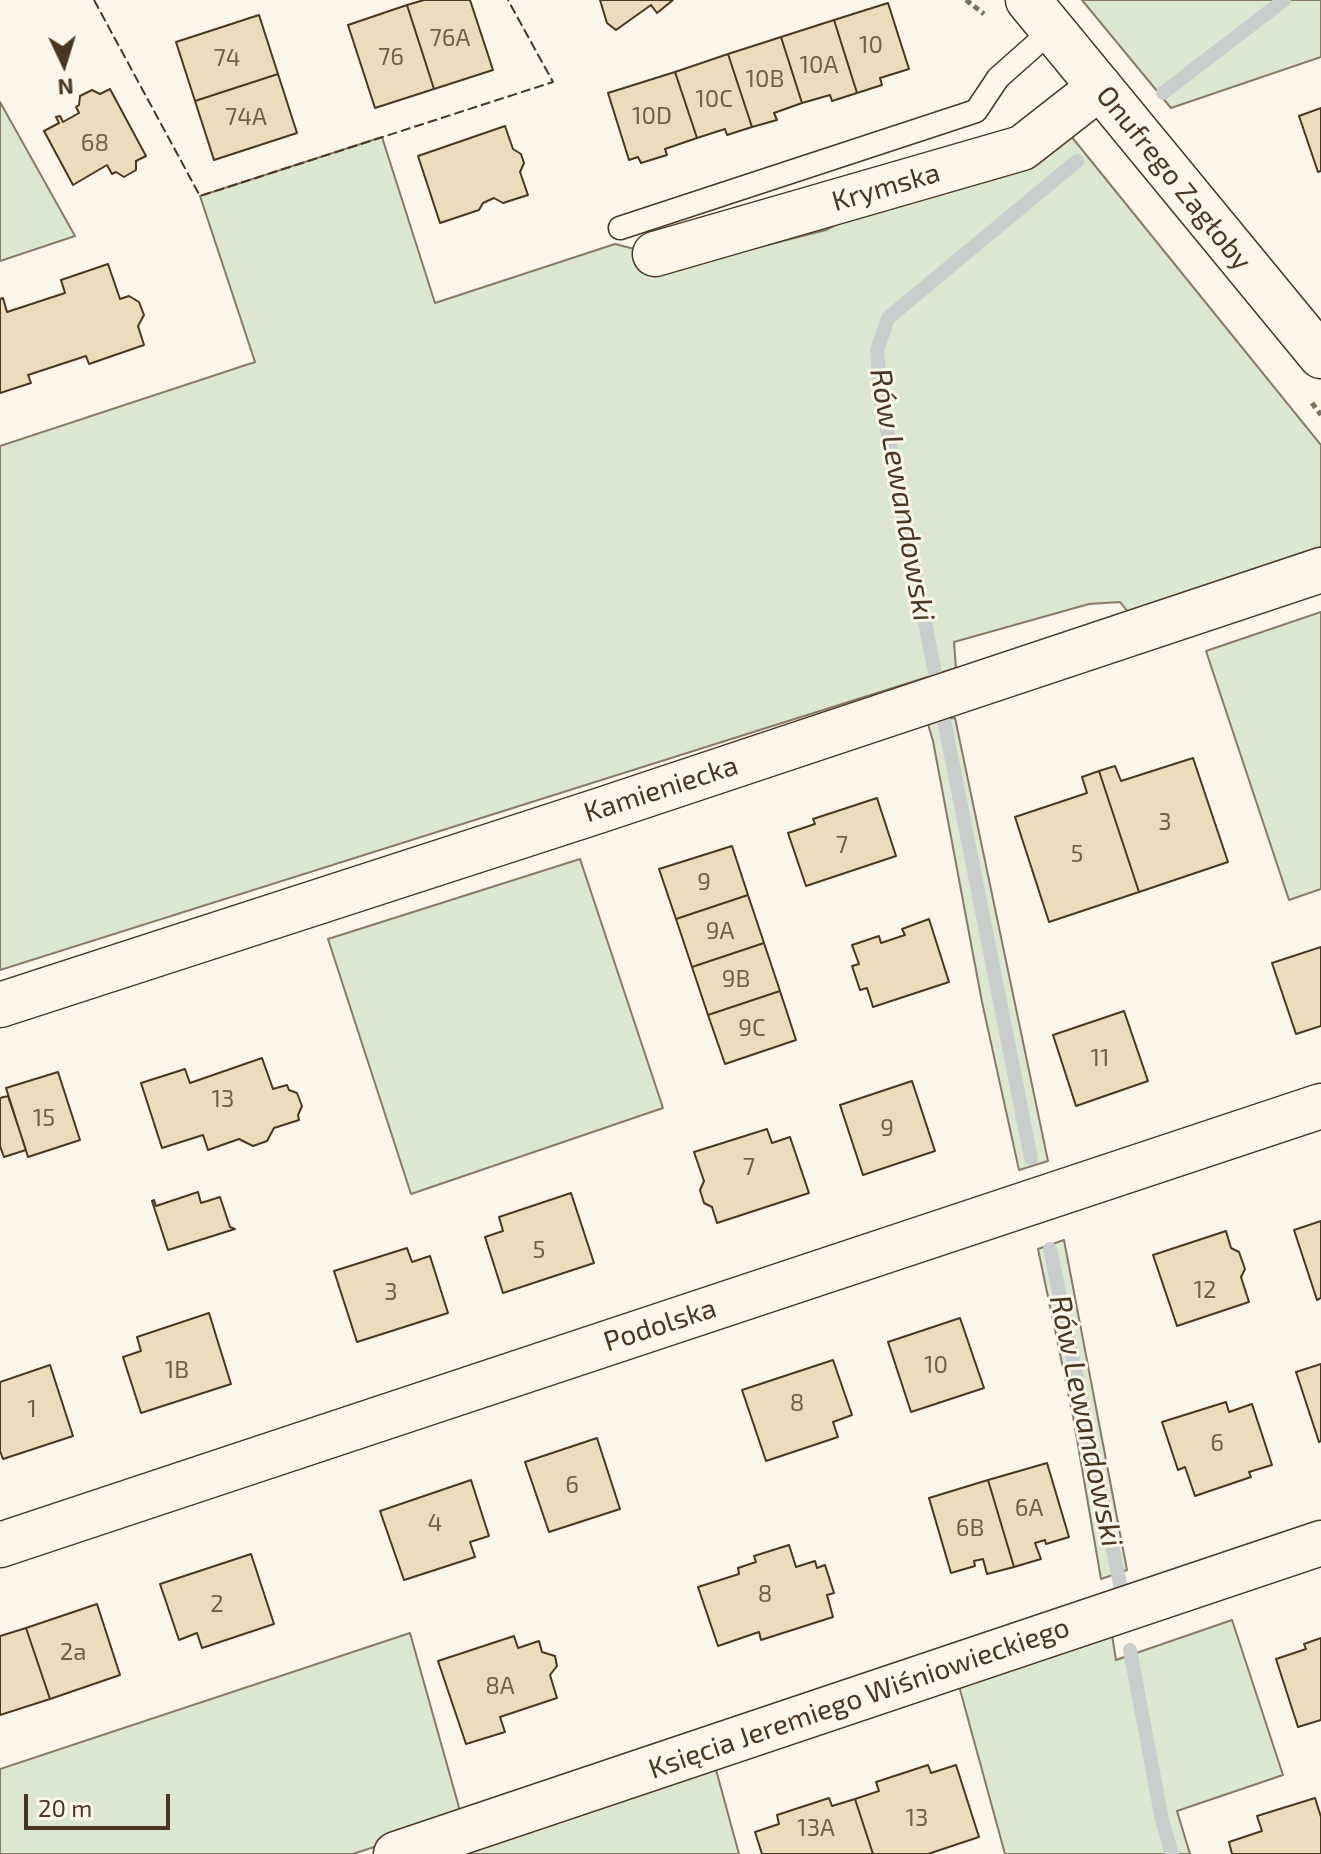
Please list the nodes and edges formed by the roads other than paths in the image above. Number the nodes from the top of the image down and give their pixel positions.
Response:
1 (1040, 15) edge
2 (1100, 87) junction
3 (620, 228) dead end
4 (655, 254) dead end
5 (1321, 356) edge
6 (1321, 570) edge
7 (0, 1005) edge
8 (1321, 1106) edge
9 (1321, 1543) edge
10 (0, 1545) edge
11 (396, 1854) edge

1 - 2 street, Onufrego Zagłoby
1 - 3 lane
2 - 4 street, Krymska
2 - 5 street, Onufrego Zagłoby
6 - 7 street, Kamieniecka
8 - 10 street, Podolska
9 - 11 street, Księcia Jeremiego Wiśniowieckiego

